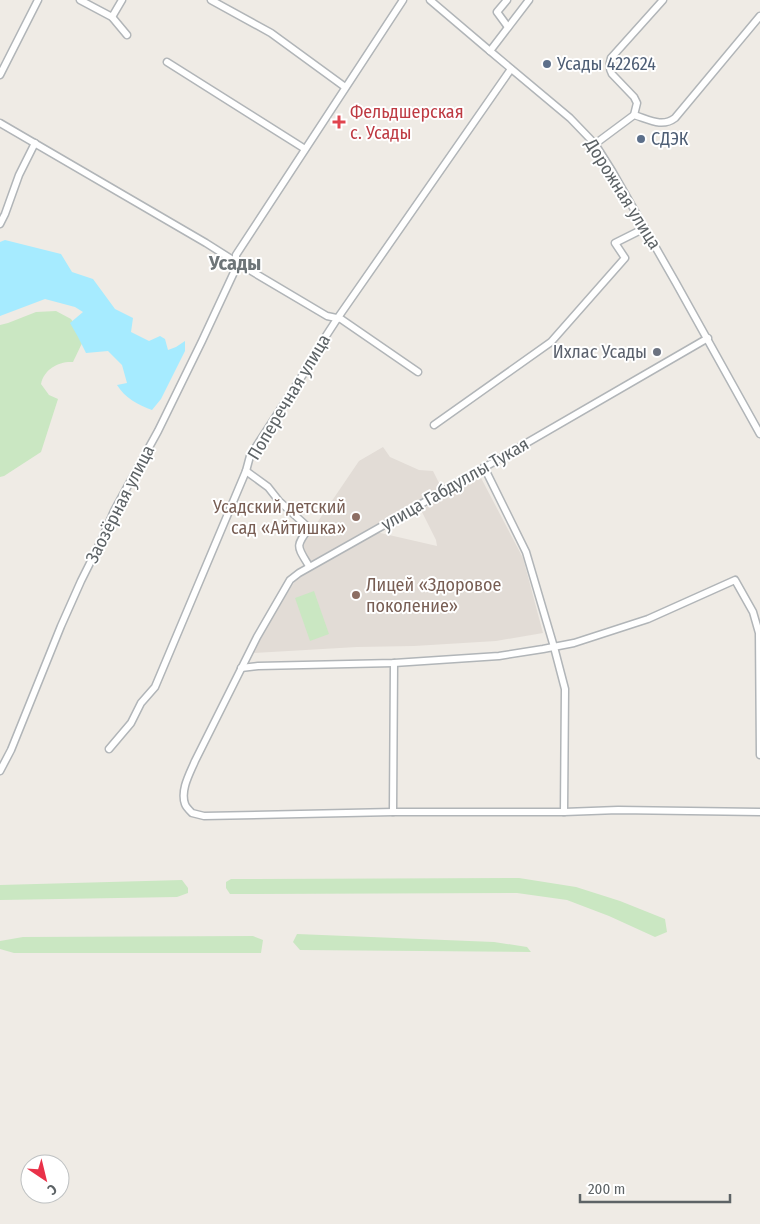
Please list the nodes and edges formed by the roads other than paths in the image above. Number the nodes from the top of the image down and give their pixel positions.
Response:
1 (38, 0) edge
2 (80, 0) edge
3 (122, 0) edge
4 (211, 0) edge
5 (403, 0) edge
6 (430, 0) edge
7 (507, 0) edge
8 (529, 0) edge
9 (663, 0) edge
10 (760, 16) edge
11 (112, 17) junction
12 (508, 28) junction
13 (127, 35) dead end
14 (490, 51) junction
15 (167, 62) dead end
16 (511, 69) junction
17 (0, 75) edge
18 (345, 87) junction
19 (634, 115) junction
20 (0, 123) edge
21 (35, 143) junction
22 (595, 144) junction
23 (305, 149) junction
24 (0, 224) edge
25 (645, 228) junction
26 (236, 262) junction
27 (337, 319) junction
28 (708, 338) junction
29 (418, 372) dead end
30 (434, 425) dead end
31 (760, 434) edge
32 (484, 467) junction
33 (246, 471) junction
34 (309, 566) junction
35 (554, 646) junction
36 (394, 663) junction
37 (241, 668) junction
38 (109, 749) dead end
39 (760, 755) edge
40 (0, 771) edge
41 (394, 812) junction
42 (564, 812) junction
43 (760, 812) edge

1 - 17 street
2 - 11 street
3 - 11 street
4 - 18 street
5 - 18 street, Заозёрная улица
6 - 14 street, Дорожная улица
7 - 12 street
8 - 12 street
9 - 19 street
10 - 19 street
11 - 13 street
12 - 14 street
14 - 16 street, Дорожная улица
15 - 23 street
16 - 22 street, Дорожная улица
16 - 27 street, Поперечная улица
18 - 23 street, Заозёрная улица
19 - 22 street
20 - 21 street
21 - 24 street
21 - 26 street
22 - 25 street, Дорожная улица
23 - 26 street, Заозёрная улица
25 - 28 street, Дорожная улица
25 - 30 street
26 - 27 street
26 - 40 street, Заозёрная улица
27 - 29 street
27 - 33 street, Поперечная улица
28 - 31 street, Дорожная улица
28 - 32 street, улица Габдуллы Тукая
32 - 34 street, улица Габдуллы Тукая
32 - 35 street
33 - 34 street
33 - 38 street, Поперечная улица
34 - 37 street, улица Габдуллы Тукая
35 - 36 street
35 - 39 street
35 - 42 street
36 - 37 street
36 - 41 street
37 - 41 street, улица Габдуллы Тукая
41 - 42 street
42 - 43 street

